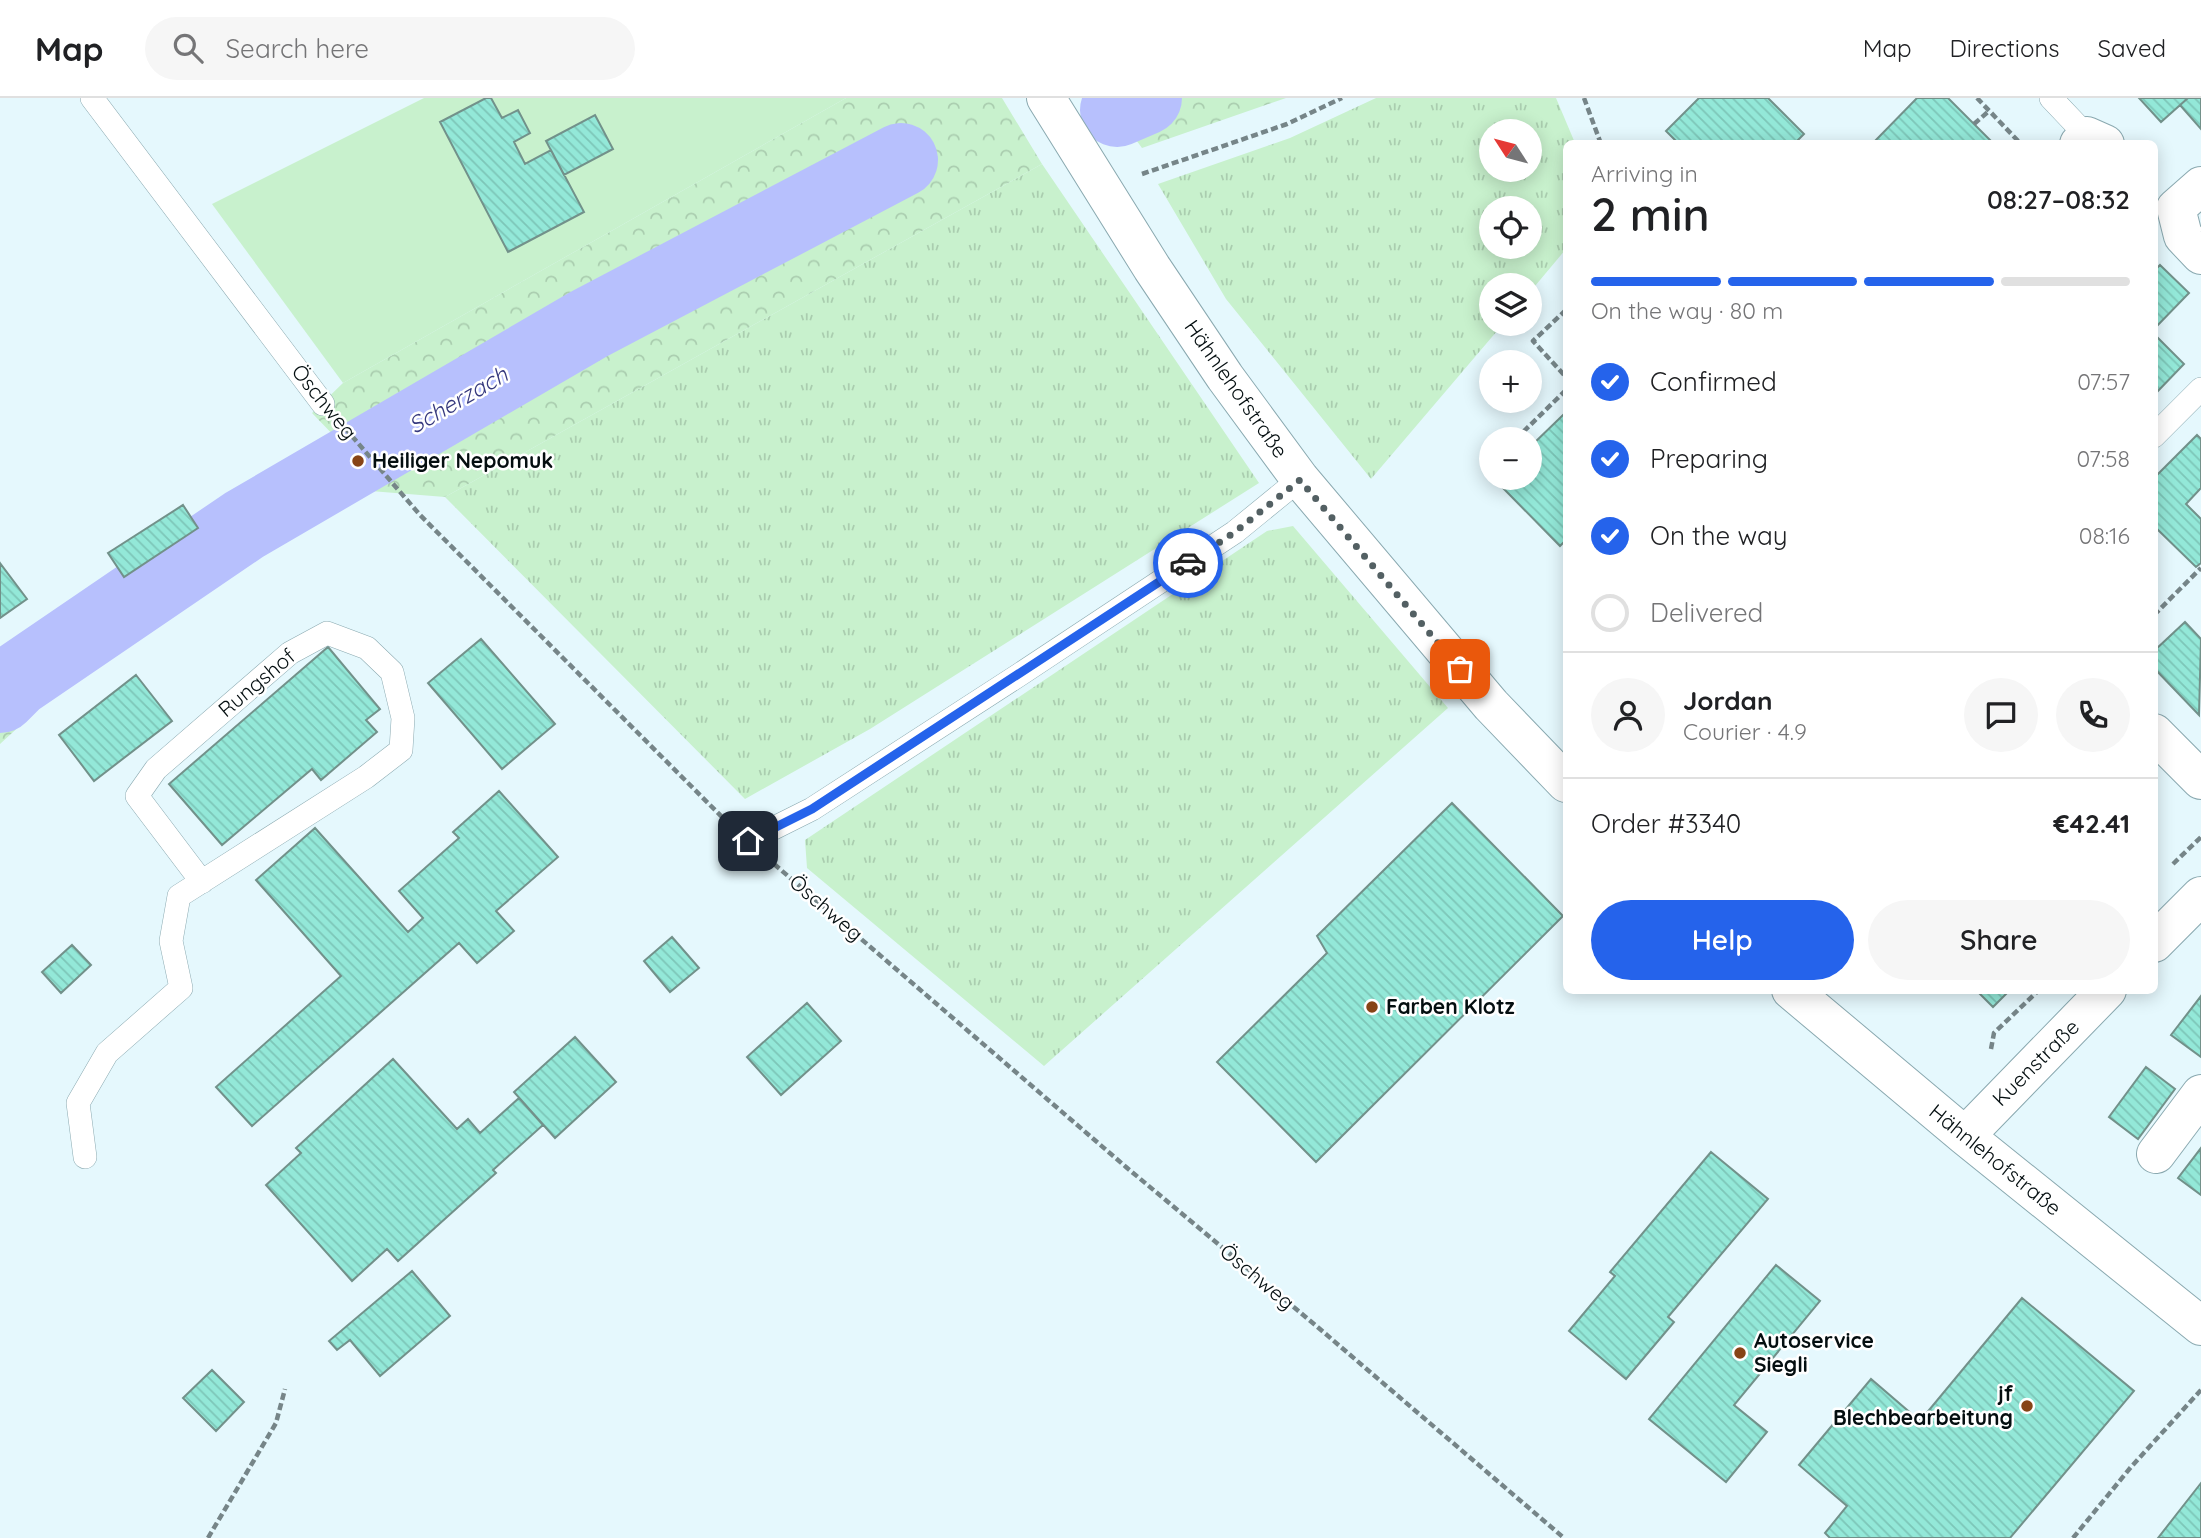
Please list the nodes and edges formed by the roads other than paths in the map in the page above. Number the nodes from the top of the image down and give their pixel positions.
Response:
1 (92, 98) edge
2 (1046, 98) edge
3 (2051, 98) edge
4 (2089, 140) edge
5 (2177, 193) edge
6 (2201, 255) edge
7 (2201, 389) edge
8 (323, 404) road end
9 (2158, 432) edge
10 (1300, 480) junction
11 (2158, 737) edge
12 (1563, 780) edge
13 (2201, 780) edge
14 (748, 841) road end
15 (202, 882) junction
16 (2201, 896) edge
17 (2158, 939) edge
18 (1796, 994) edge
19 (2103, 994) edge
20 (2201, 1094) edge
21 (1965, 1136) junction
22 (2156, 1154) dead end
23 (85, 1157) dead end
24 (2201, 1326) edge

1 - 8 lane, Öschweg
2 - 10 street, Hähnlehofstraße
3 - 4 lane
5 - 6 street
7 - 9 lane
10 - 12 street, Hähnlehofstraße
10 - 14 lane
11 - 13 street
15 - 15 lane, Rungshof
15 - 23 lane, Rungshof
16 - 17 street
18 - 21 street, Hähnlehofstraße
19 - 21 street, Kuenstraße
20 - 22 street
21 - 24 street, Hähnlehofstraße

